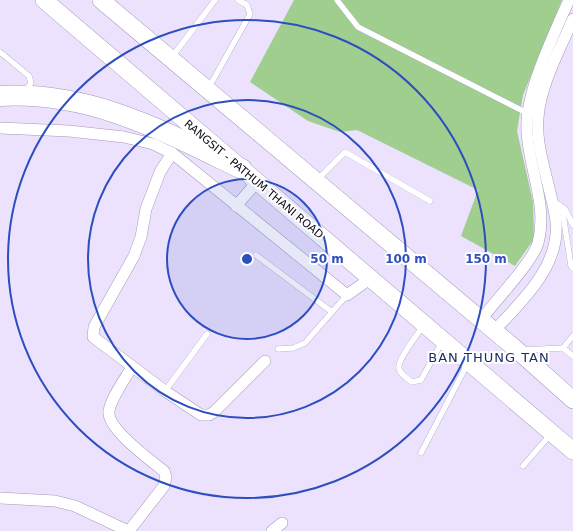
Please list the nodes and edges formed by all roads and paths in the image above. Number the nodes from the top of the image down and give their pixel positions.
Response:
1 (44, 0) edge
2 (100, 0) edge
3 (215, 0) edge
4 (238, 0) edge
5 (337, 0) edge
6 (569, 0) edge
7 (573, 19) edge
8 (0, 52) edge
9 (170, 59) junction
10 (208, 90) junction
11 (3, 96) edge
12 (529, 114) junction
13 (0, 128) edge
14 (172, 153) junction
15 (242, 169) junction
16 (257, 182) junction
17 (315, 182) junction
18 (551, 199) junction
19 (430, 201) dead end
20 (539, 201) junction
21 (236, 206) junction
22 (573, 225) edge
23 (256, 255) dead end
24 (573, 268) edge
25 (371, 278) junction
26 (347, 295) junction
27 (332, 312) junction
28 (484, 316) junction
29 (424, 325) junction
30 (498, 327) junction
31 (207, 334) dead end
32 (573, 336) edge
33 (443, 341) junction
34 (563, 348) junction
35 (278, 349) dead end
36 (517, 350) junction
37 (573, 356) edge
38 (265, 361) dead end
39 (468, 363) junction
40 (132, 367) junction
41 (165, 391) junction
42 (573, 400) edge
43 (552, 433) junction
44 (573, 451) edge
45 (421, 453) dead end
46 (522, 466) dead end
47 (0, 498) edge
48 (282, 523) dead end
49 (112, 528) edge
50 (129, 531) edge
51 (272, 531) edge

1 - 15 main road, RANGSIT - PATHUM THANI ROAD
2 - 9 main road
3 - 9 lane
4 - 10 lane
5 - 12 lane
6 - 12 street
7 - 18 street
8 - 11 lane
9 - 10 main road
10 - 17 main road
11 - 15 highway
12 - 20 street
13 - 14 street
14 - 21 street
14 - 40 street
15 - 16 main road, RANGSIT - PATHUM THANI ROAD
16 - 21 street
16 - 25 main road, RANGSIT - PATHUM THANI ROAD
17 - 19 lane
17 - 28 main road
18 - 20 street
18 - 22 lane
18 - 24 lane
18 - 30 street
20 - 28 street
21 - 26 street
23 - 27 lane
25 - 26 street
25 - 29 main road, RANGSIT - PATHUM THANI ROAD
26 - 27 lane
27 - 35 lane
28 - 30 main road
29 - 33 main road, RANGSIT - PATHUM THANI ROAD
29 - 33 lane
30 - 36 main road
31 - 41 lane
32 - 34 lane
33 - 39 main road, RANGSIT - PATHUM THANI ROAD
34 - 36 lane
34 - 37 lane
36 - 42 main road
38 - 41 street
39 - 43 main road, RANGSIT - PATHUM THANI ROAD
39 - 45 lane
40 - 41 street
40 - 50 street
43 - 44 main road, RANGSIT - PATHUM THANI ROAD
43 - 46 lane
47 - 49 street
48 - 51 street
49 - 50 street

